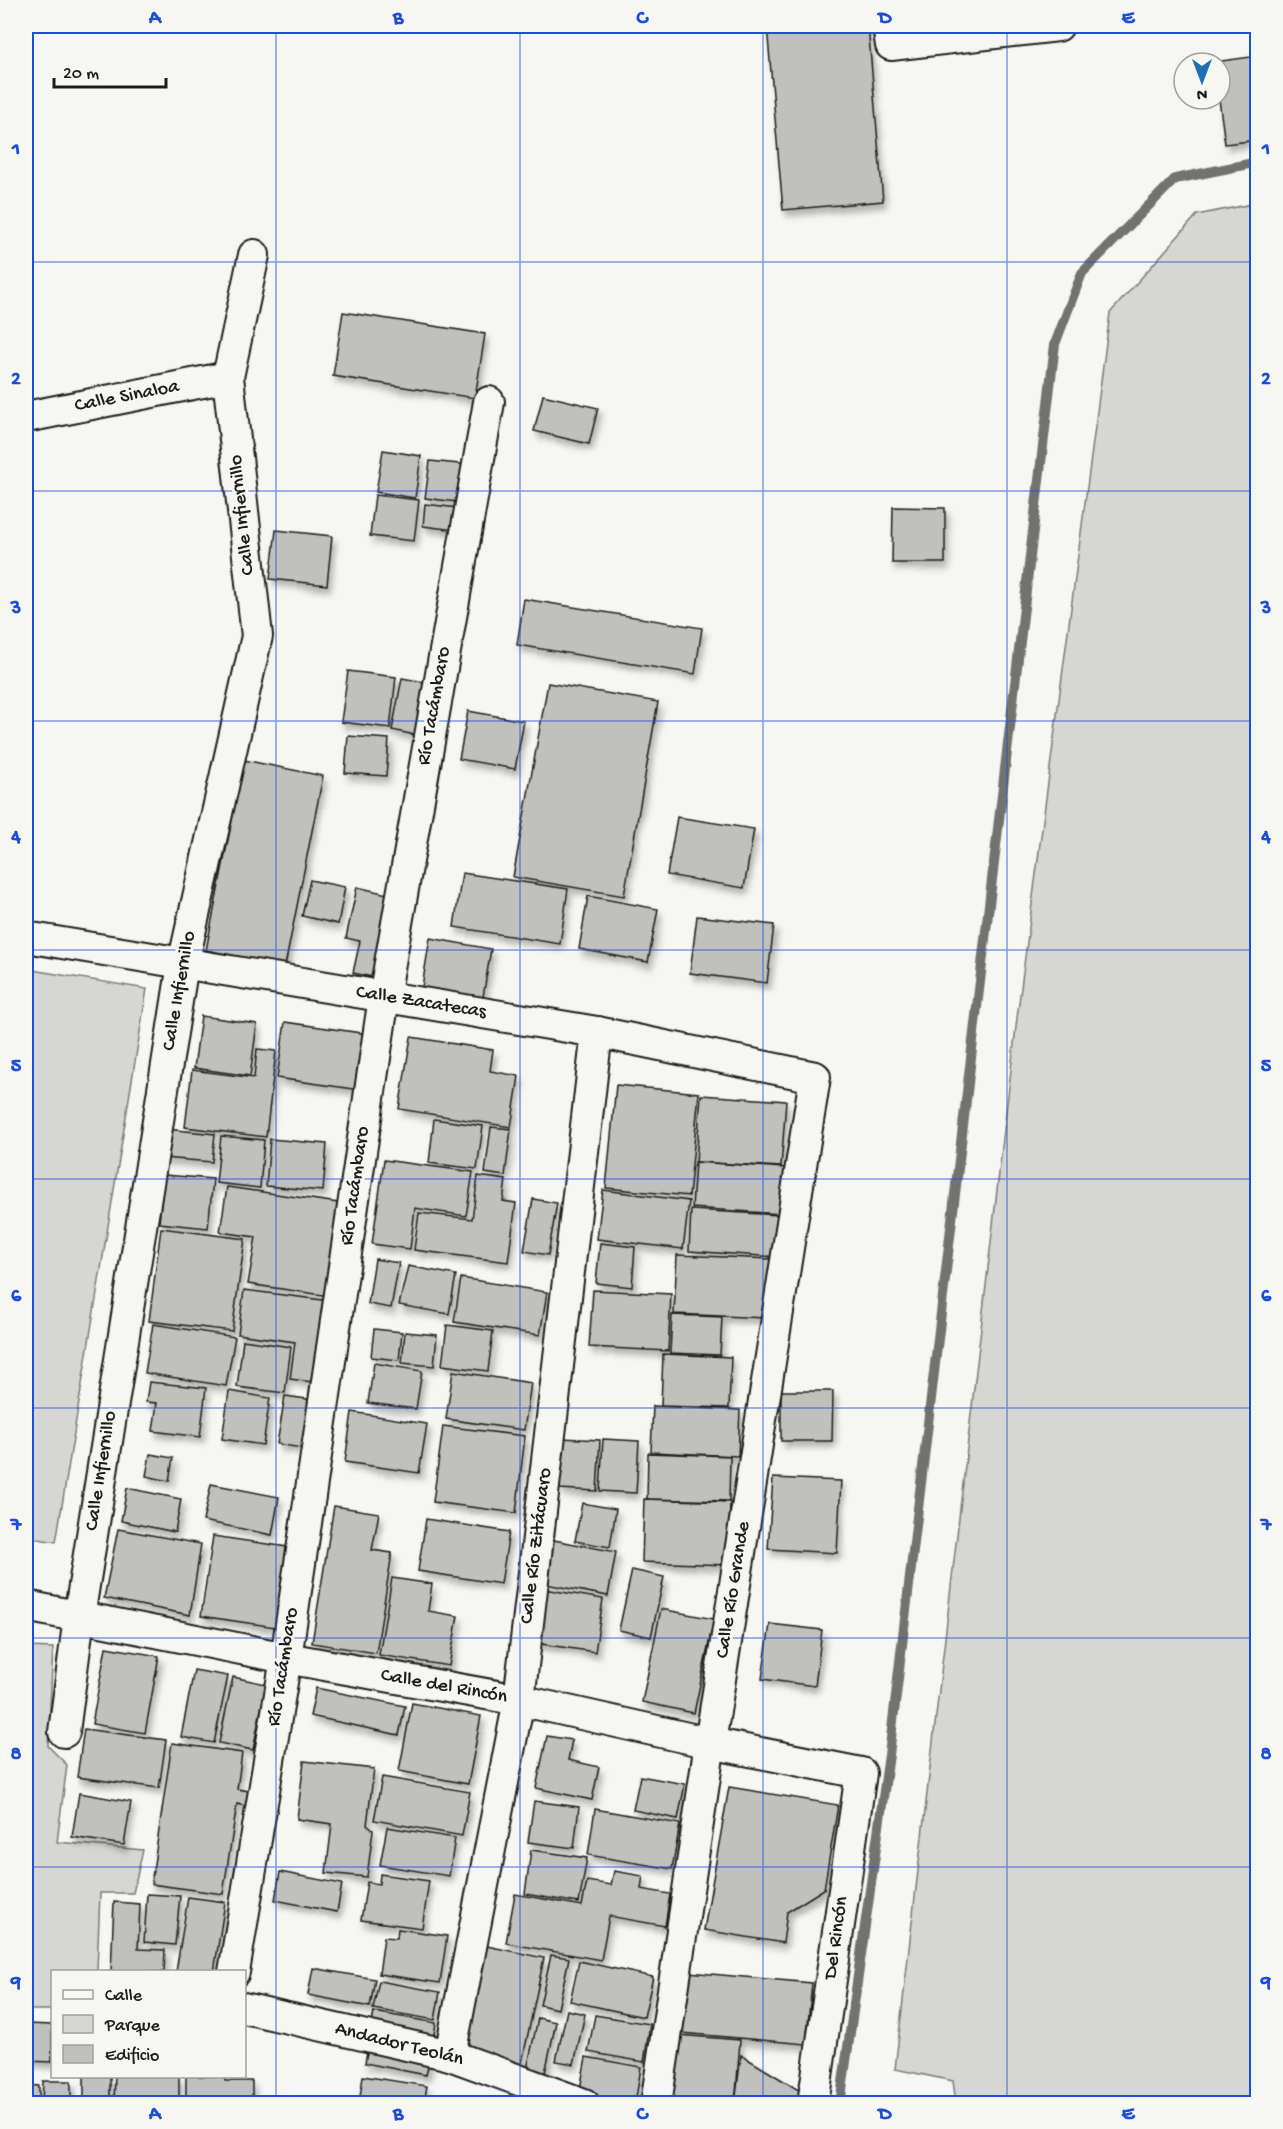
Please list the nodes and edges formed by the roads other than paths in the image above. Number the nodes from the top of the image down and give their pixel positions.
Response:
1 (888, 26) edge
2 (1058, 26) edge
3 (254, 255) dead end
4 (228, 377) junction
5 (489, 402) dead end
6 (26, 417) edge
7 (26, 937) edge
8 (183, 963) junction
9 (384, 997) junction
10 (597, 1032) junction
11 (815, 1077) joint
12 (26, 1606) edge
13 (79, 1617) junction
14 (286, 1658) junction
15 (519, 1700) junction
16 (64, 1732) dead end
17 (710, 1743) junction
18 (861, 1773) joint
19 (234, 1970) edge
20 (246, 2008) edge
21 (450, 2055) junction
22 (584, 2103) edge
23 (656, 2103) edge
24 (813, 2103) edge

1 - 2 street
3 - 4 street, Calle Infiernillo
4 - 6 street, Calle Sinaloa
4 - 8 street, Calle Infiernillo
5 - 9 street, Río Tacámbaro
7 - 8 street, Calle Zacatecas
8 - 9 street, Calle Zacatecas
8 - 13 street, Calle Infiernillo
9 - 10 street, Calle Zacatecas
9 - 14 street, Río Tacámbaro
10 - 11 street, Calle Zacatecas
10 - 15 street, Calle Río Zitácuaro
11 - 17 street, Calle Río Grande
12 - 13 street, Calle del Rincón
13 - 14 street, Calle del Rincón
13 - 16 street, Calle Infiernillo
14 - 15 street, Calle del Rincón
14 - 19 street, Río Tacámbaro
15 - 17 street, Calle del Rincón
15 - 21 street, Calle Río Zitácuaro
17 - 18 street, Calle del Rincón
17 - 23 street, Calle Río Grande
18 - 24 street, Del Rincón
20 - 21 street, Andador Teolán
21 - 22 street, Andador Teolán

